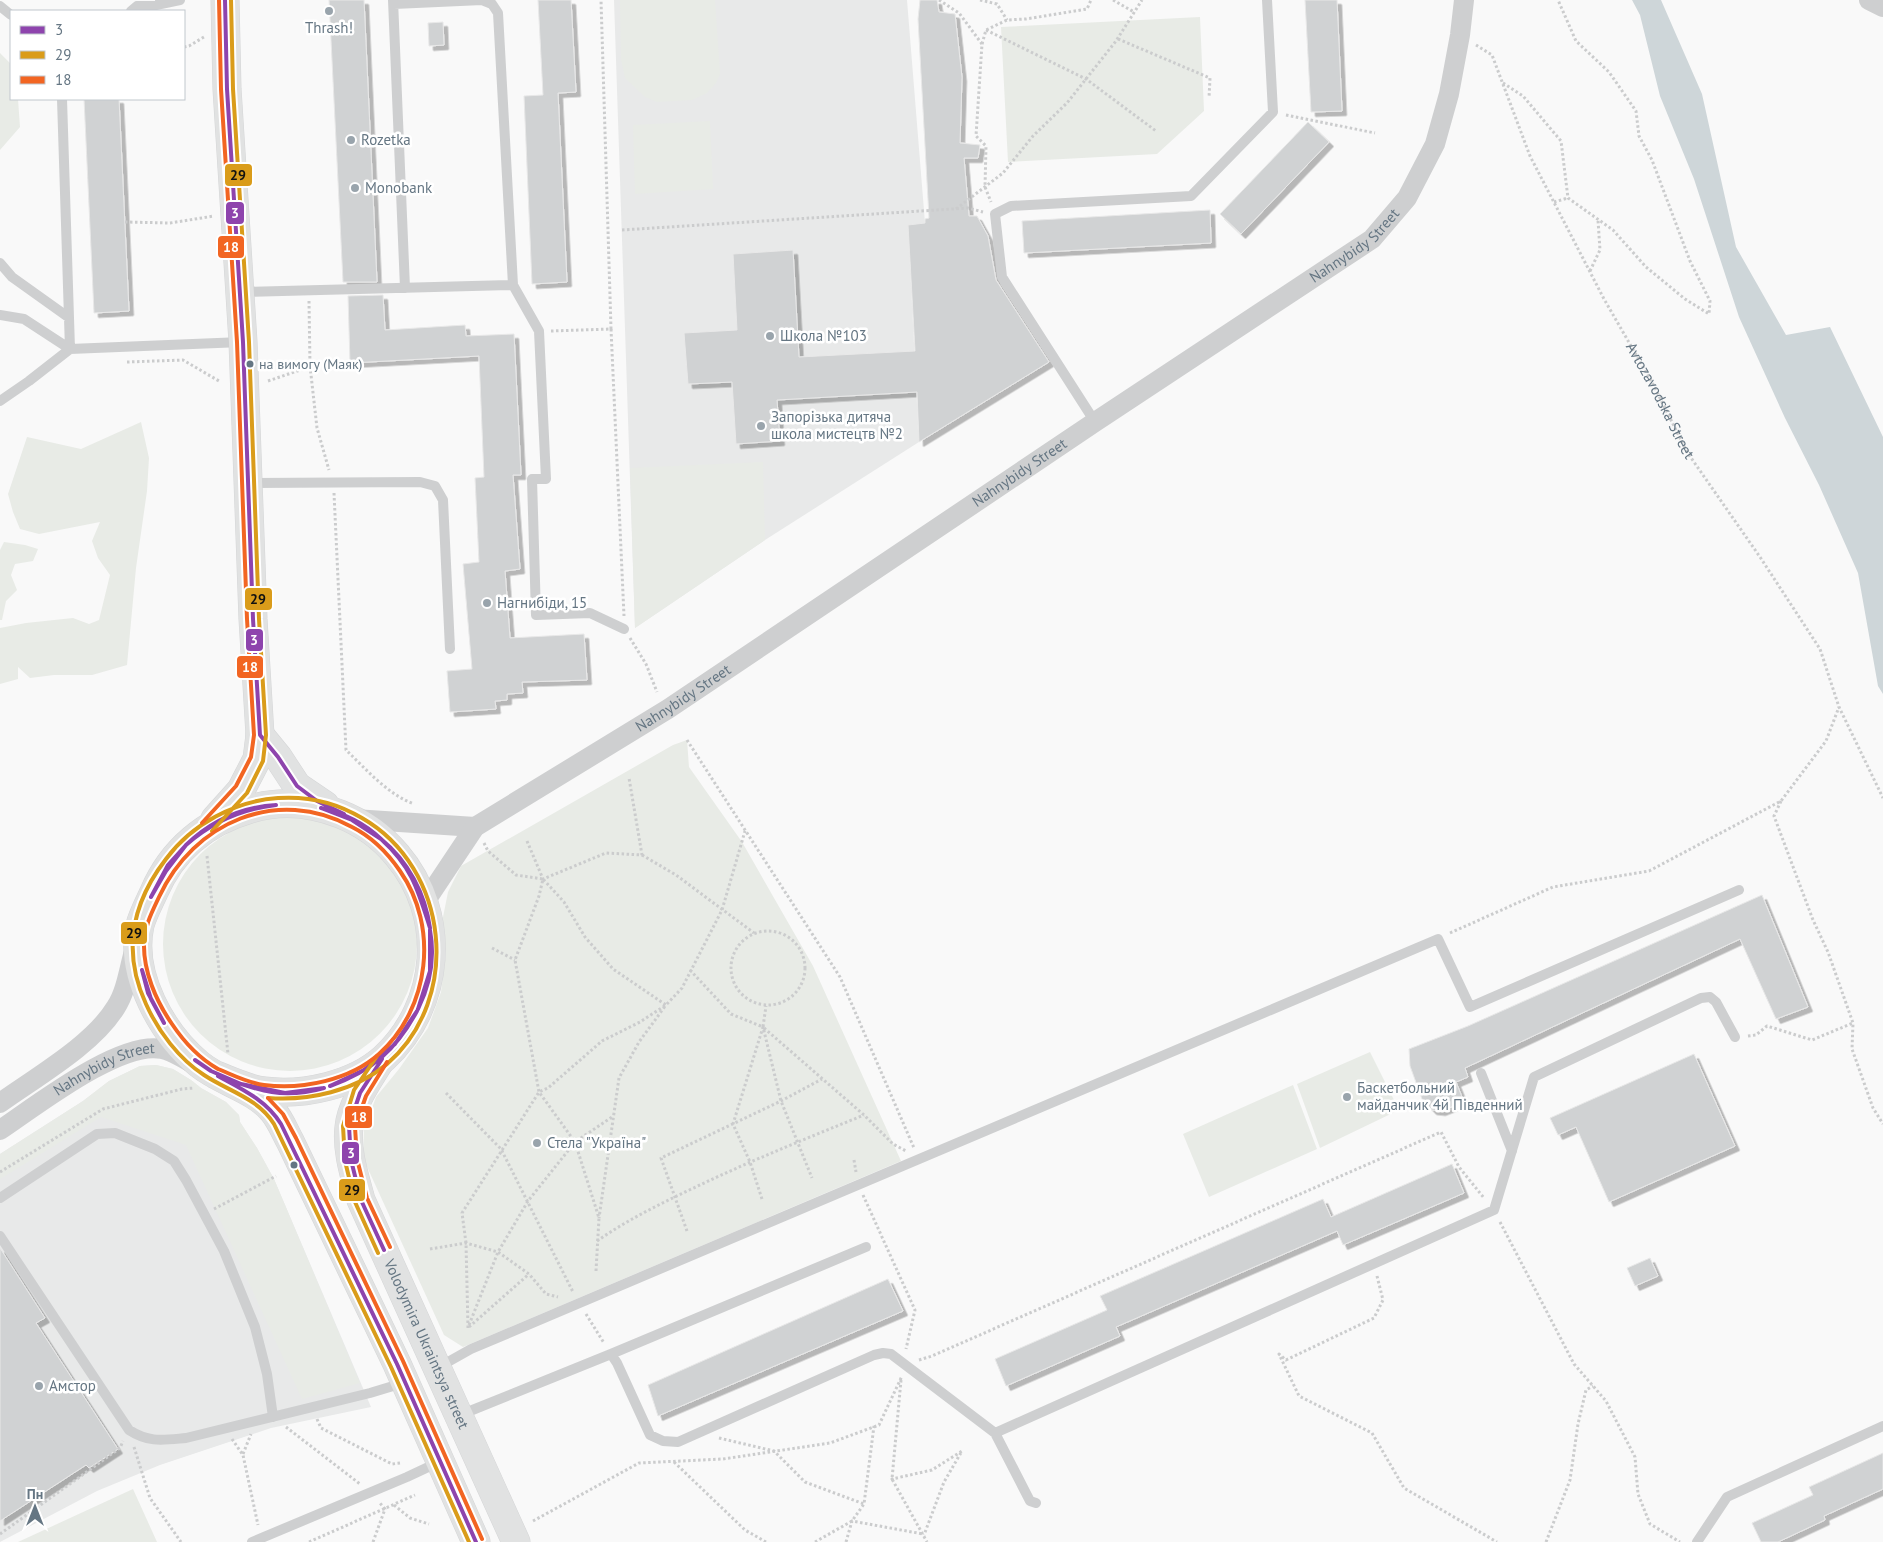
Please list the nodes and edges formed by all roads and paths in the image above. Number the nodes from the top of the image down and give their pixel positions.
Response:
1 (180, 0) edge
2 (225, 0) edge
3 (601, 0) edge
4 (941, 0) edge
5 (980, 0) edge
6 (1091, 0) edge
7 (1114, 0) edge
8 (1142, 0) edge
9 (1267, 0) edge
10 (1464, 0) edge
11 (1558, 0) edge
12 (1869, 0) edge
13 (394, 2) edge
14 (0, 6) edge
15 (1883, 7) edge
16 (132, 10) edge
17 (1134, 12) junction
18 (10, 14) edge
19 (1007, 20) junction
20 (986, 30) junction
21 (206, 35) dead end
22 (1460, 35) junction
23 (1118, 39) junction
24 (982, 46) junction
25 (185, 47) edge
26 (1086, 79) junction
27 (1503, 83) junction
28 (1209, 98) dead end
29 (62, 100) edge
30 (1273, 112) junction
31 (1156, 131) dead end
32 (1374, 133) dead end
33 (985, 186) junction
34 (1568, 198) junction
35 (1554, 202) junction
36 (956, 209) junction
37 (236, 212) junction
38 (995, 214) junction
39 (1598, 219) junction
40 (125, 222) dead end
41 (622, 230) dead end
42 (0, 263) edge
43 (1590, 272) junction
44 (512, 285) junction
45 (405, 288) junction
46 (309, 290) junction
47 (240, 292) junction
48 (0, 315) edge
49 (68, 317) junction
50 (611, 329) junction
51 (539, 331) junction
52 (243, 342) junction
53 (70, 349) junction
54 (126, 362) dead end
55 (310, 366) junction
56 (219, 380) dead end
57 (268, 381) dead end
58 (0, 401) edge
59 (1095, 422) junction
60 (248, 483) junction
61 (333, 483) junction
62 (624, 629) junction
63 (450, 649) dead end
64 (657, 692) dead end
65 (1840, 707) junction
66 (260, 735) junction
67 (687, 740) dead end
68 (629, 778) dead end
69 (1883, 798) edge
70 (1781, 801) junction
71 (421, 807) dead end
72 (353, 819) junction
73 (474, 827) junction
74 (745, 831) junction
75 (206, 838) junction
76 (527, 841) dead end
77 (642, 855) junction
78 (543, 879) junction
79 (1739, 890) dead end
80 (425, 902) junction
81 (722, 910) junction
82 (754, 934) junction
83 (138, 939) junction
84 (1438, 939) junction
85 (492, 948) dead end
86 (515, 960) junction
87 (690, 970) junction
88 (666, 1005) junction
89 (766, 1006) junction
90 (1853, 1023) junction
91 (763, 1027) junction
92 (1734, 1036) joint
93 (382, 1059) junction
94 (222, 1065) junction
95 (1481, 1073) dead end
96 (822, 1079) junction
97 (538, 1092) junction
98 (446, 1093) dead end
99 (781, 1101) junction
100 (0, 1103) edge
101 (864, 1115) junction
102 (612, 1117) junction
103 (733, 1124) junction
104 (1883, 1124) edge
105 (0, 1130) edge
106 (575, 1142) junction
107 (798, 1142) junction
108 (893, 1144) dead end
109 (501, 1150) junction
110 (1512, 1151) junction
111 (918, 1158) junction
112 (750, 1162) junction
113 (276, 1176) dead end
114 (812, 1178) dead end
115 (675, 1197) junction
116 (0, 1198) edge
117 (762, 1199) dead end
118 (528, 1201) junction
119 (1494, 1210) junction
120 (204, 1214) junction
121 (599, 1218) junction
122 (687, 1230) dead end
123 (0, 1236) edge
124 (597, 1242) junction
125 (466, 1243) junction
126 (866, 1247) dead end
127 (430, 1248) dead end
128 (498, 1252) junction
129 (1374, 1264) junction
130 (596, 1271) dead end
131 (529, 1274) junction
132 (579, 1303) junction
133 (468, 1328) junction
134 (611, 1354) junction
135 (904, 1365) junction
136 (438, 1368) junction
137 (405, 1382) junction
138 (1593, 1386) junction
139 (313, 1407) junction
140 (459, 1415) junction
141 (273, 1417) junction
142 (874, 1426) junction
143 (1883, 1426) edge
144 (224, 1428) junction
145 (129, 1430) junction
146 (699, 1433) junction
147 (995, 1433) junction
148 (774, 1451) junction
149 (440, 1461) junction
150 (674, 1462) junction
151 (400, 1463) dead end
152 (371, 1492) junction
153 (415, 1496) dead end
154 (1036, 1503) dead end
155 (864, 1504) junction
156 (394, 1505) junction
157 (385, 1509) junction
158 (533, 1520) dead end
159 (852, 1521) junction
160 (429, 1524) dead end
161 (0, 1534) edge
162 (924, 1535) junction
163 (757, 1537) junction
164 (258, 1541) edge
165 (180, 1542) edge
166 (309, 1542) edge
167 (373, 1542) edge
168 (476, 1542) edge
169 (516, 1542) edge
170 (756, 1542) edge
171 (766, 1542) edge
172 (815, 1542) edge
173 (846, 1542) edge
174 (927, 1542) edge
175 (1497, 1542) edge
176 (1546, 1542) edge
177 (1680, 1542) edge
178 (1697, 1542) edge

1 - 16 lane
2 - 37 street, Volodymira Ukraintsya street
3 - 50 path
4 - 24 path
5 - 19 path
6 - 19 path
7 - 17 path
8 - 17 path
9 - 30 lane
10 - 22 street
11 - 39 path
12 - 15 street
13 - 44 lane
13 - 45 lane
14 - 18 lane
17 - 23 path
19 - 20 path
20 - 24 path
20 - 26 path
21 - 25 path
22 - 27 path, Avtozavodska Street
22 - 59 street, Nahnybidy Street
23 - 26 path
23 - 28 path
24 - 33 path
26 - 31 path
26 - 33 path
27 - 34 path
27 - 35 path, Avtozavodska Street
29 - 49 lane
30 - 32 path
30 - 38 lane
33 - 36 path
33 - 38 path
34 - 35 path
34 - 39 path
35 - 43 path, Avtozavodska Street
36 - 38 path
36 - 41 path
37 - 40 path
37 - 47 street, Volodymira Ukraintsya street
38 - 59 lane
39 - 43 path
42 - 49 lane
43 - 65 path, Avtozavodska Street
44 - 45 lane
44 - 51 lane
45 - 46 lane
46 - 47 lane
46 - 55 path
47 - 52 street, Volodymira Ukraintsya street
48 - 53 lane
49 - 53 lane
50 - 51 path
50 - 62 path
51 - 62 lane
52 - 53 lane
52 - 60 street, Volodymira Ukraintsya street
53 - 58 lane
54 - 56 path
55 - 57 path
55 - 61 path
59 - 73 street, Nahnybidy Street
60 - 61 lane
60 - 66 street, Volodymira Ukraintsya street
61 - 63 lane
61 - 71 path
62 - 64 path
65 - 69 path, Avtozavodska Street
65 - 70 path
66 - 72 street, Volodymira Ukraintsya street
66 - 75 street, Volodymira Ukraintsya street
67 - 74 path
68 - 77 path
70 - 84 path
70 - 90 path
72 - 73 street
72 - 75 street, Volodymira Ukraintsya street
72 - 80 street, Volodymira Ukraintsya street
73 - 78 path
73 - 80 street, Nahnybidy Street
74 - 81 path
74 - 111 path
75 - 83 street, Volodymira Ukraintsya street
75 - 94 path
76 - 78 path
77 - 78 path
77 - 81 path
78 - 86 path
78 - 88 path
79 - 84 lane
80 - 93 street, Volodymira Ukraintsya street
81 - 82 path
81 - 87 path
82 - 89 path
82 - 89 path
83 - 94 street, Volodymira Ukraintsya street
83 - 100 street, Nahnybidy Street
84 - 111 lane
85 - 86 path
86 - 97 path
87 - 88 path
87 - 91 path
88 - 97 path
88 - 102 path
89 - 91 path
90 - 92 path
90 - 104 path
91 - 96 path
91 - 99 path
91 - 103 path
92 - 110 lane
93 - 94 street, Volodymira Ukraintsya street
93 - 136 street, Volodymira Ukraintsya street
94 - 105 street, Nahnybidy Street
94 - 137 street, Volodymira Ukraintsya street
95 - 110 lane
96 - 99 path
96 - 101 path
97 - 106 path
97 - 109 path
98 - 109 path
99 - 103 path
99 - 107 path
101 - 107 path
101 - 108 path
102 - 106 path
102 - 121 path
103 - 112 path
103 - 115 path
106 - 118 path
106 - 121 path
107 - 112 path
107 - 114 path
109 - 118 path
109 - 125 path
110 - 119 lane
111 - 132 lane
112 - 115 path
112 - 117 path
113 - 120 path
115 - 122 path
115 - 124 path
116 - 120 lane
118 - 128 path
118 - 132 path
119 - 129 lane
119 - 135 path
119 - 138 path
120 - 141 lane
121 - 124 path
123 - 145 lane
124 - 130 path
125 - 127 path
125 - 128 path
125 - 133 path
126 - 134 lane
128 - 131 path
128 - 133 path
129 - 147 lane
129 - 175 path
131 - 132 path
131 - 133 path
132 - 134 path
132 - 136 lane
134 - 140 lane
134 - 146 lane
135 - 142 path
135 - 146 lane
135 - 147 lane
136 - 140 street, Volodymira Ukraintsya street
137 - 139 lane
137 - 149 street, Volodymira Ukraintsya street
138 - 176 path
138 - 177 path
139 - 141 lane
139 - 151 path
140 - 169 street, Volodymira Ukraintsya street
141 - 144 lane
141 - 152 path
142 - 148 path
142 - 155 path
143 - 178 lane
144 - 145 lane
144 - 164 path
145 - 161 path
145 - 165 path
146 - 148 path
147 - 154 lane
148 - 150 path
148 - 155 path
149 - 152 lane
149 - 168 street, Volodymira Ukraintsya street
150 - 158 path
150 - 163 path
152 - 157 path
152 - 164 lane
153 - 156 path
155 - 159 path
156 - 157 path
156 - 160 path
157 - 166 path
157 - 167 path
159 - 162 path
159 - 172 path
159 - 173 path
162 - 162 path
162 - 174 path
163 - 170 path
163 - 171 path

